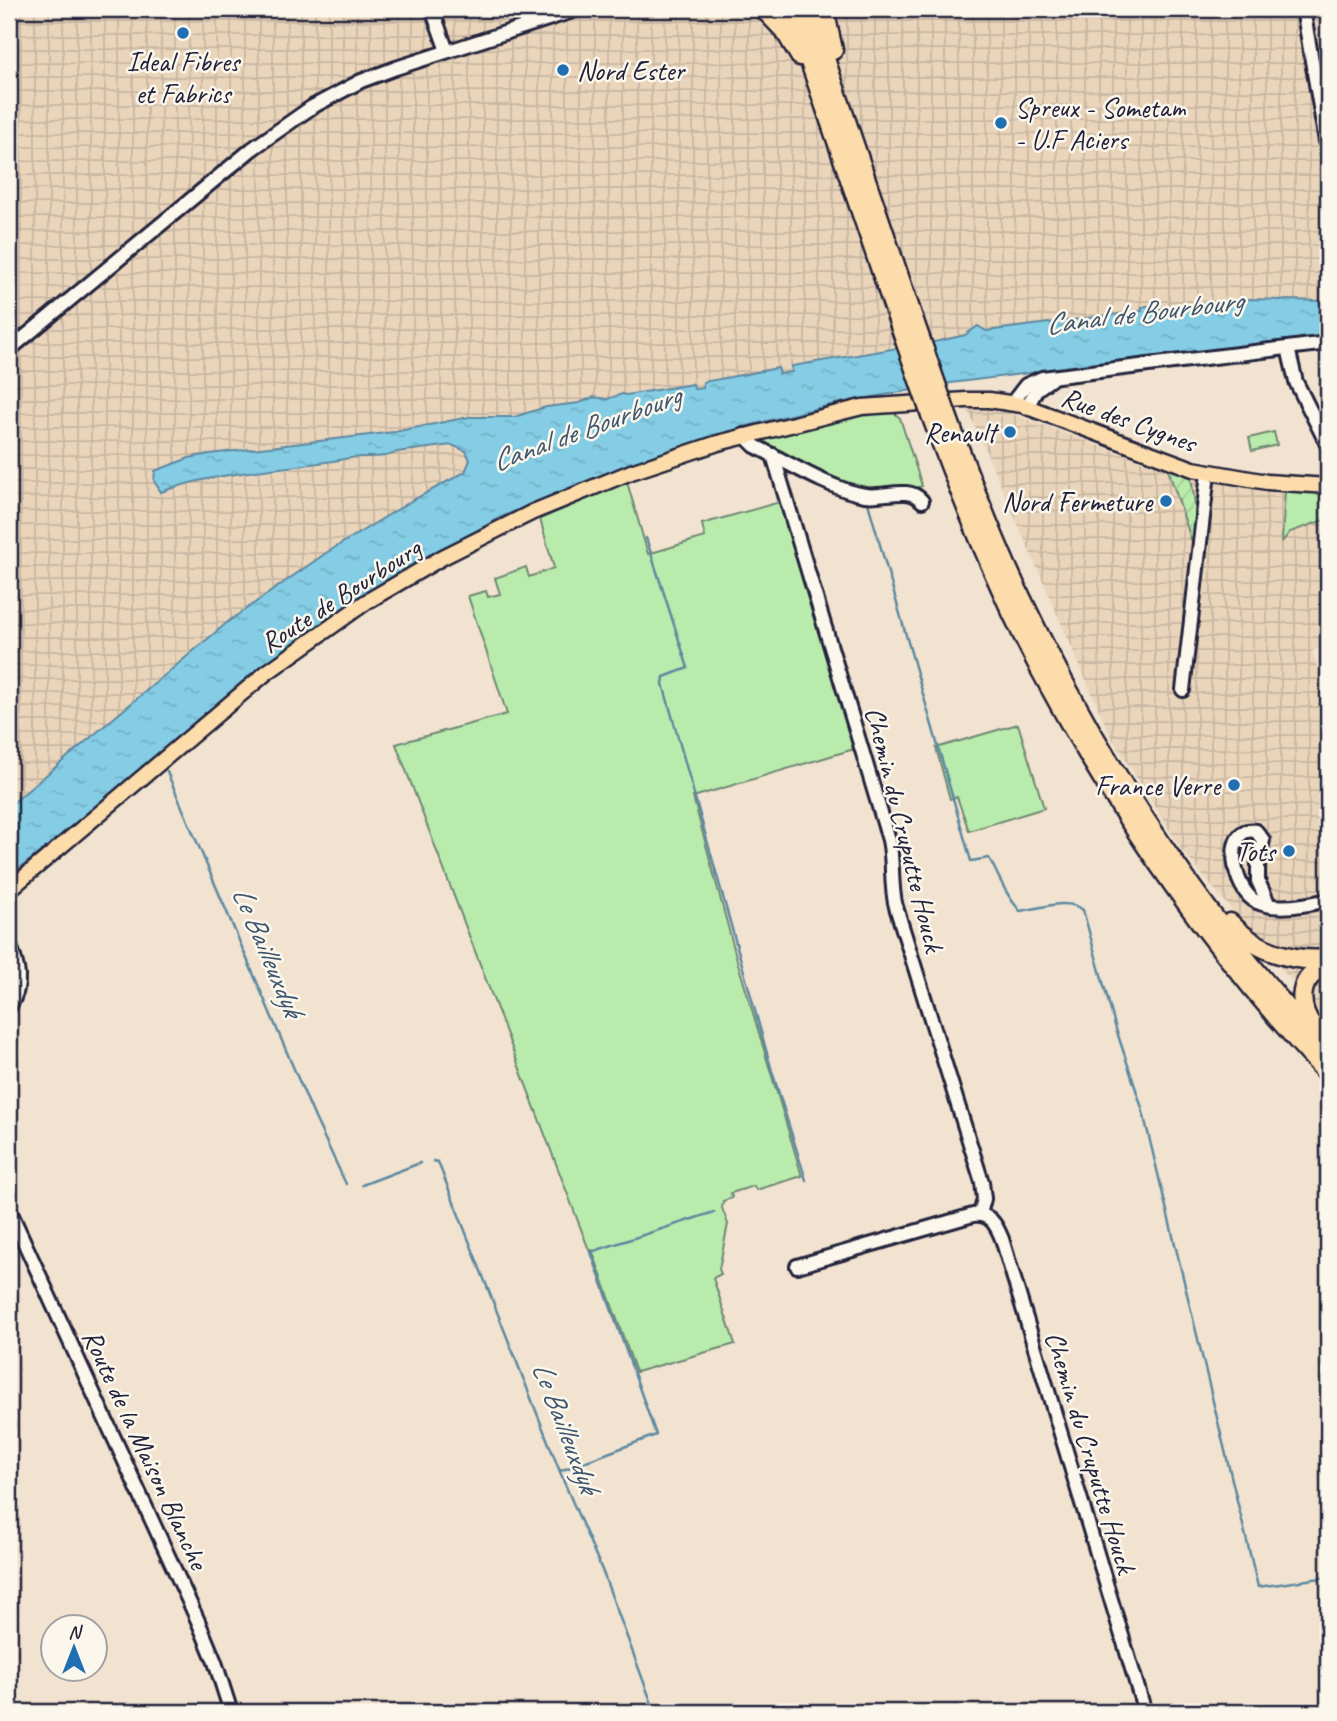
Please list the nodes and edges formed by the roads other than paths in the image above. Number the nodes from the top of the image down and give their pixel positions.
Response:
1 (432, 9) edge
2 (579, 9) edge
3 (764, 9) edge
4 (792, 9) edge
5 (808, 9) edge
6 (824, 9) edge
7 (1303, 9) edge
8 (447, 51) junction
9 (1328, 153) edge
10 (844, 159) junction
11 (871, 194) junction
12 (906, 319) junction
13 (1328, 343) edge
14 (1289, 348) junction
15 (9, 350) edge
16 (1058, 377) junction
17 (1012, 403) junction
18 (1027, 407) junction
19 (938, 414) junction
20 (748, 434) junction
21 (1328, 446) edge
22 (773, 455) junction
23 (1208, 473) junction
24 (1230, 477) junction
25 (1328, 480) edge
26 (1328, 486) edge
27 (922, 501) dead end
28 (1183, 690) dead end
29 (1149, 826) junction
30 (9, 890) edge
31 (1328, 900) edge
32 (1269, 905) junction
33 (9, 943) edge
34 (1328, 959) edge
35 (1328, 967) edge
36 (9, 1007) edge
37 (1328, 1045) edge
38 (1328, 1054) edge
39 (1328, 1074) edge
40 (9, 1209) edge
41 (980, 1214) junction
42 (797, 1266) dead end
43 (231, 1712) edge
44 (1145, 1712) edge

1 - 8 street
2 - 8 street
3 - 10 highway
4 - 10 highway
5 - 11 highway
6 - 11 highway
7 - 9 street
8 - 15 street
10 - 12 highway
11 - 12 highway
12 - 19 highway, bridge
13 - 14 street
14 - 16 street
14 - 21 street
16 - 17 street
16 - 18 street
17 - 18 main road, Rue des Cygnes
17 - 20 main road, Rue des Cygnes
18 - 23 main road, Rue des Cygnes
19 - 29 highway
19 - 39 highway
20 - 22 street
20 - 30 main road, Route de Bourbourg
22 - 27 street
22 - 41 street, Chemin du Cruputte Houck
23 - 24 main road, Rue des Cygnes
23 - 28 street
24 - 25 main road, Rue des Cygnes
24 - 26 main road, Rue des Cygnes
29 - 34 highway
29 - 38 highway
31 - 32 street
32 - 32 street
33 - 36 street
35 - 37 highway
40 - 43 street, Route de la Maison Blanche
41 - 42 street
41 - 44 street, Chemin du Cruputte Houck

